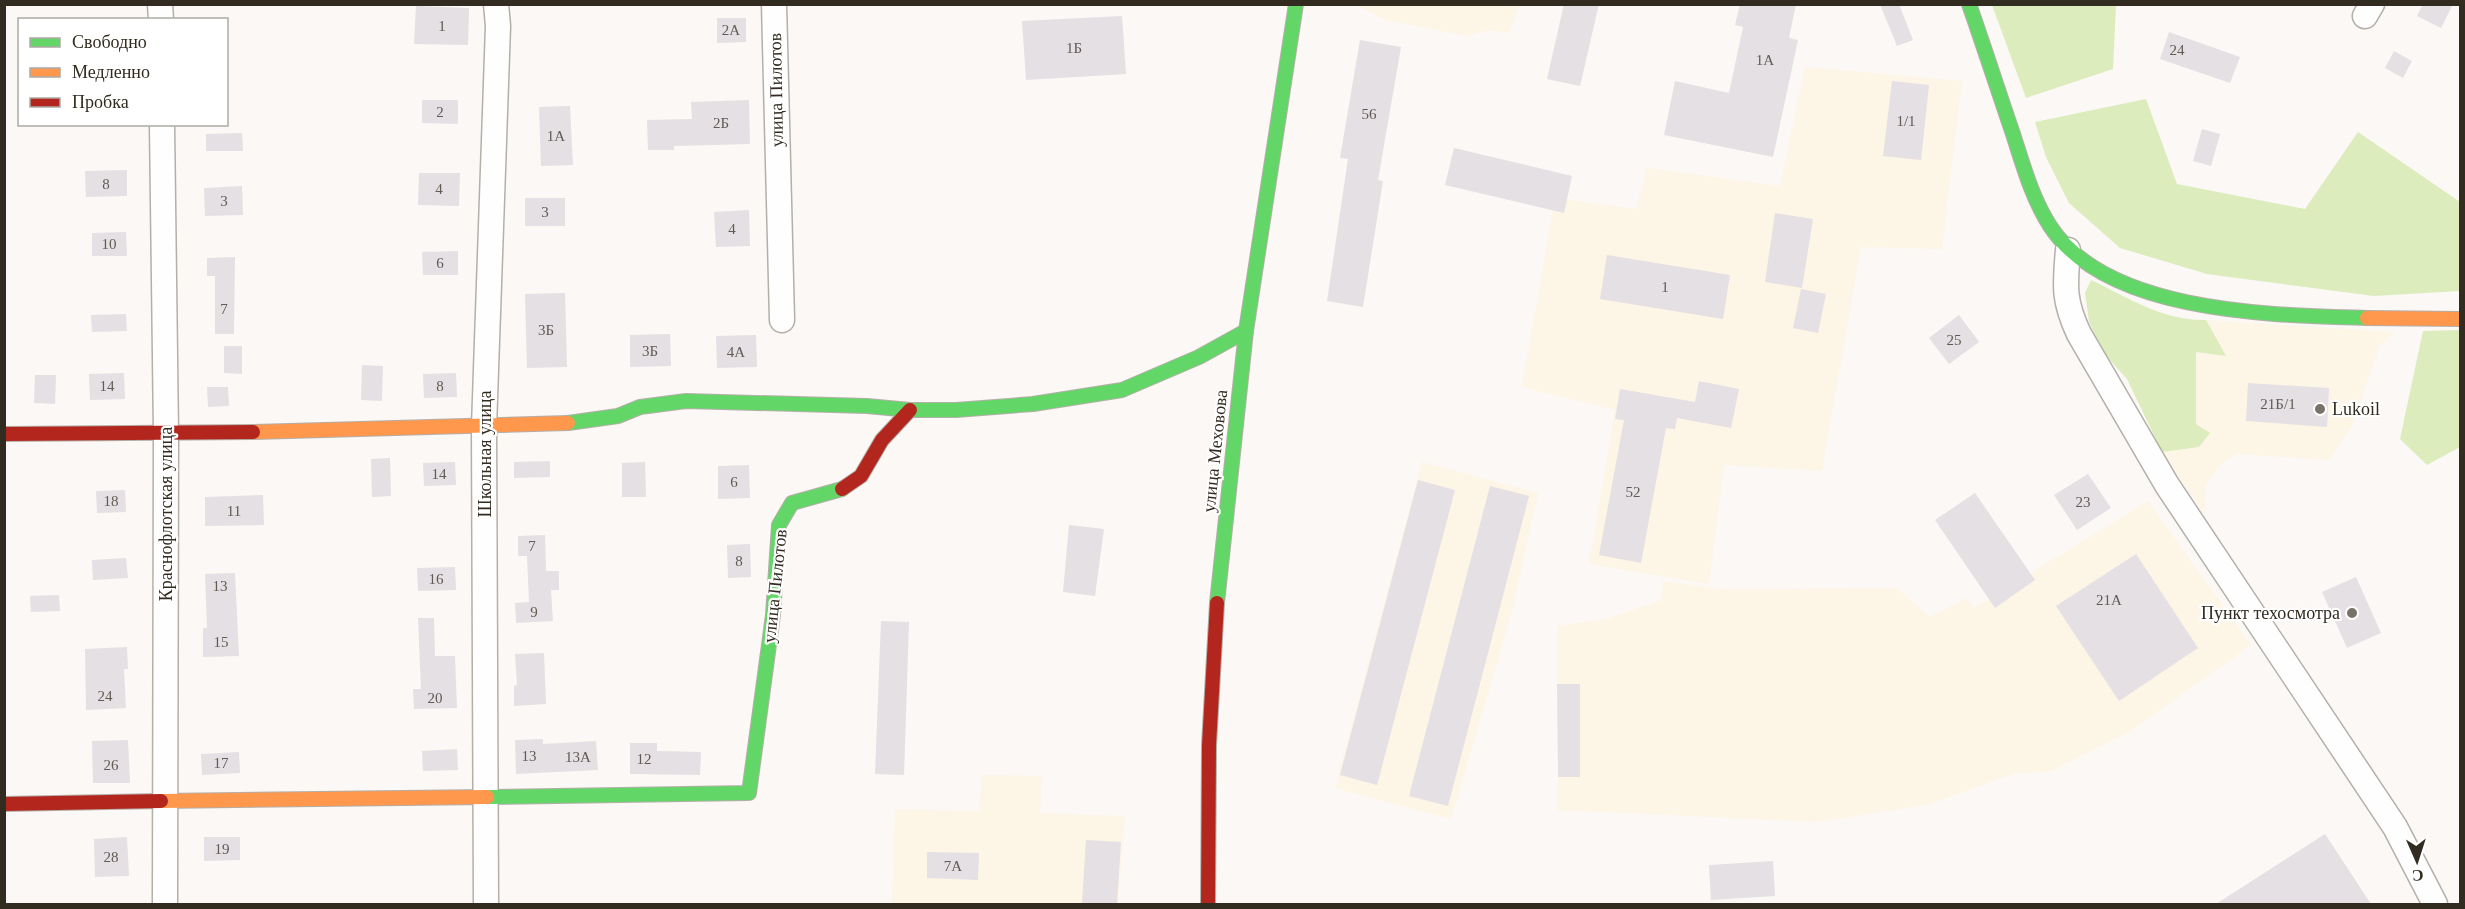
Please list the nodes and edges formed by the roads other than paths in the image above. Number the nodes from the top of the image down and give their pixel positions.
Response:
1 (496, 4) edge
2 (774, 4) edge
3 (1296, 4) edge
4 (1969, 4) edge
5 (162, 126) edge
6 (2068, 250) junction
7 (2460, 319) edge
8 (782, 320) dead end
9 (1245, 331) junction
10 (910, 410) junction
11 (484, 427) junction
12 (4, 434) edge
13 (166, 434) junction
14 (485, 798) junction
15 (166, 800) junction
16 (4, 804) edge
17 (165, 904) edge
18 (486, 904) edge
19 (1208, 904) edge
20 (2435, 904) edge

1 - 11 street, Школьная улица
2 - 8 street, улица Пилотов
3 - 9 street, улица Меховова
4 - 6 street
5 - 13 street, Краснофлотская улица
6 - 7 street
6 - 20 street
9 - 10 street
9 - 19 street, улица Меховова
10 - 11 street
10 - 14 street, улица Пилотов
11 - 13 street
11 - 14 street, Школьная улица
12 - 13 street
13 - 15 street, Краснофлотская улица
14 - 15 street
14 - 18 street, Школьная улица
15 - 16 street
15 - 17 street, Краснофлотская улица

